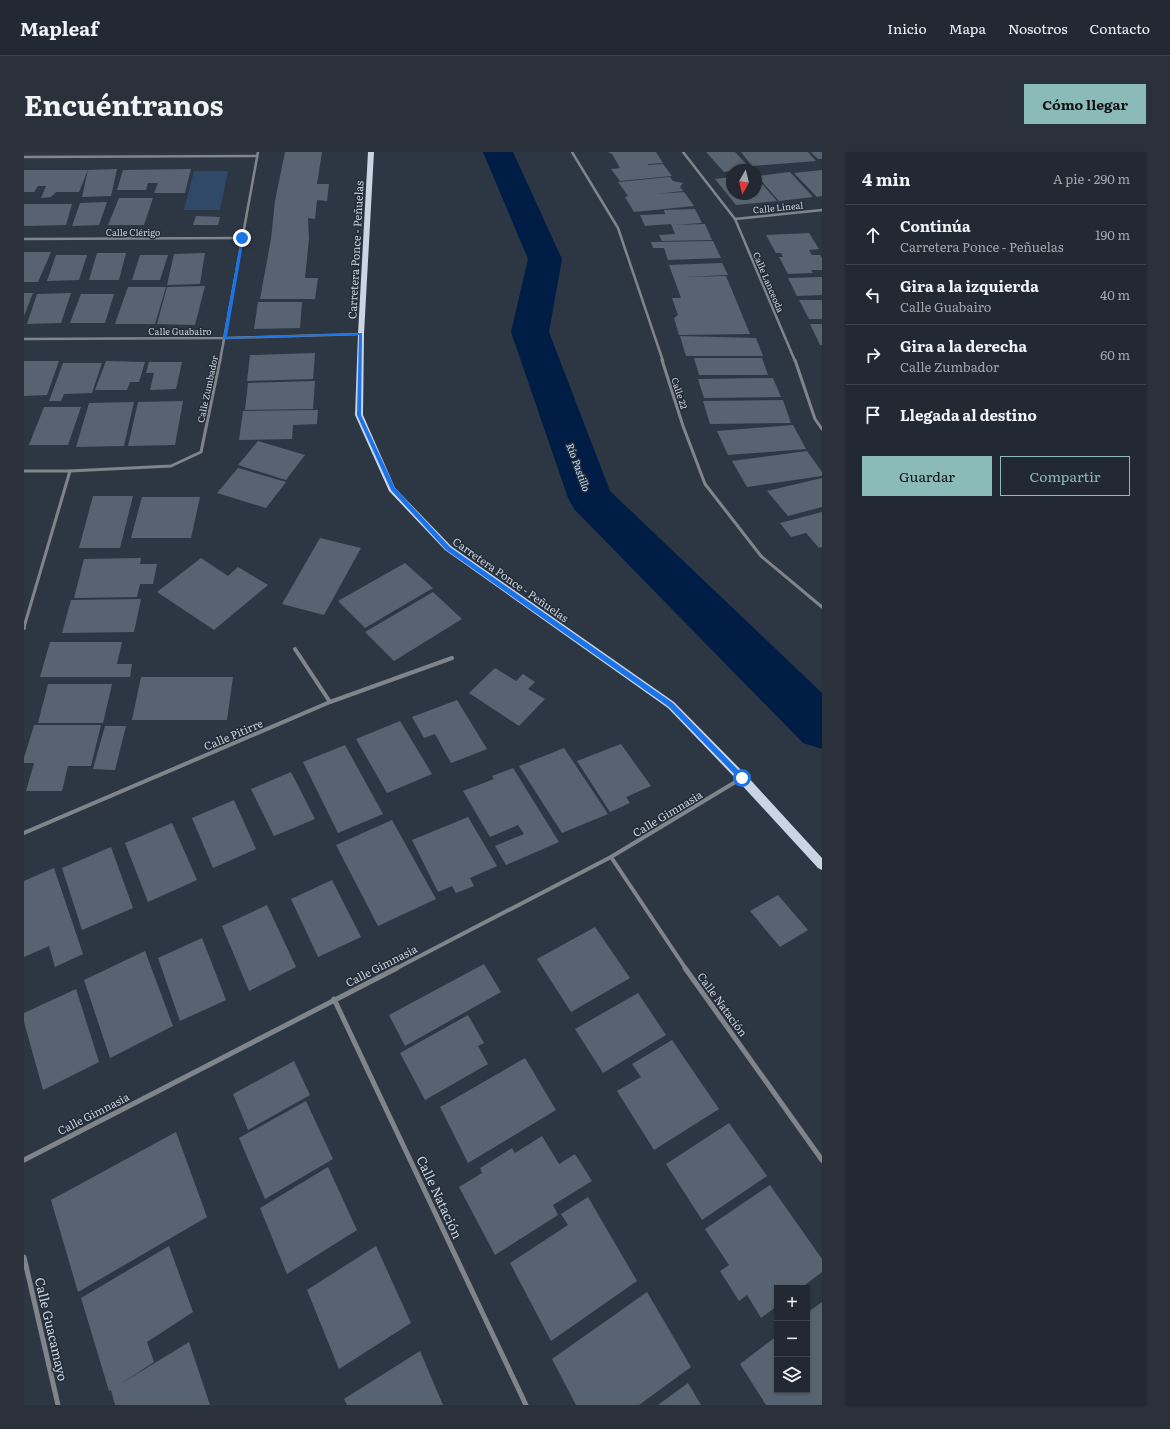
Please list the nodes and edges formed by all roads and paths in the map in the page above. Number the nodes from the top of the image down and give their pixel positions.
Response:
1 (258, 152) edge
2 (371, 152) edge
3 (572, 152) edge
4 (683, 152) edge
5 (257, 156) junction
6 (24, 157) edge
7 (822, 210) edge
8 (735, 219) junction
9 (242, 238) junction
10 (24, 239) edge
11 (361, 334) junction
12 (225, 338) junction
13 (24, 339) edge
14 (822, 429) edge
15 (24, 471) edge
16 (70, 471) junction
17 (822, 607) edge
18 (24, 628) edge
19 (295, 650) dead end
20 (452, 658) dead end
21 (330, 702) junction
22 (742, 778) junction
23 (24, 833) edge
24 (611, 857) junction
25 (822, 865) edge
26 (334, 999) junction
27 (24, 1160) edge
28 (822, 1160) edge
29 (24, 1257) edge
30 (58, 1405) edge
31 (526, 1405) edge

1 - 5 street, Calle Zumbador
2 - 11 main road, Carretera Ponce - Peñuelas
3 - 17 street, Calle 22
4 - 8 street, Calle Lanceoda
5 - 6 street
5 - 9 street, Calle Zumbador
7 - 8 street, Calle Lineal
8 - 14 street, Calle Lanceoda
9 - 10 street, Calle Clérigo
9 - 12 street, Calle Zumbador
11 - 12 street, Calle Guabairo
11 - 22 main road, Carretera Ponce - Peñuelas
12 - 13 street, Calle Guabairo
12 - 16 street, Calle Zumbador
15 - 16 street, Calle Zumbador
16 - 18 street
19 - 21 street
20 - 21 street, Calle Pitirre
21 - 23 street, Calle Pitirre
22 - 24 street, Calle Gimnasia
22 - 25 main road, Carretera Ponce - Peñuelas
24 - 26 street, Calle Gimnasia
24 - 28 street, Calle Natación
26 - 27 street, Calle Gimnasia
26 - 31 street, Calle Natación
29 - 30 street, Calle Guacamayo

